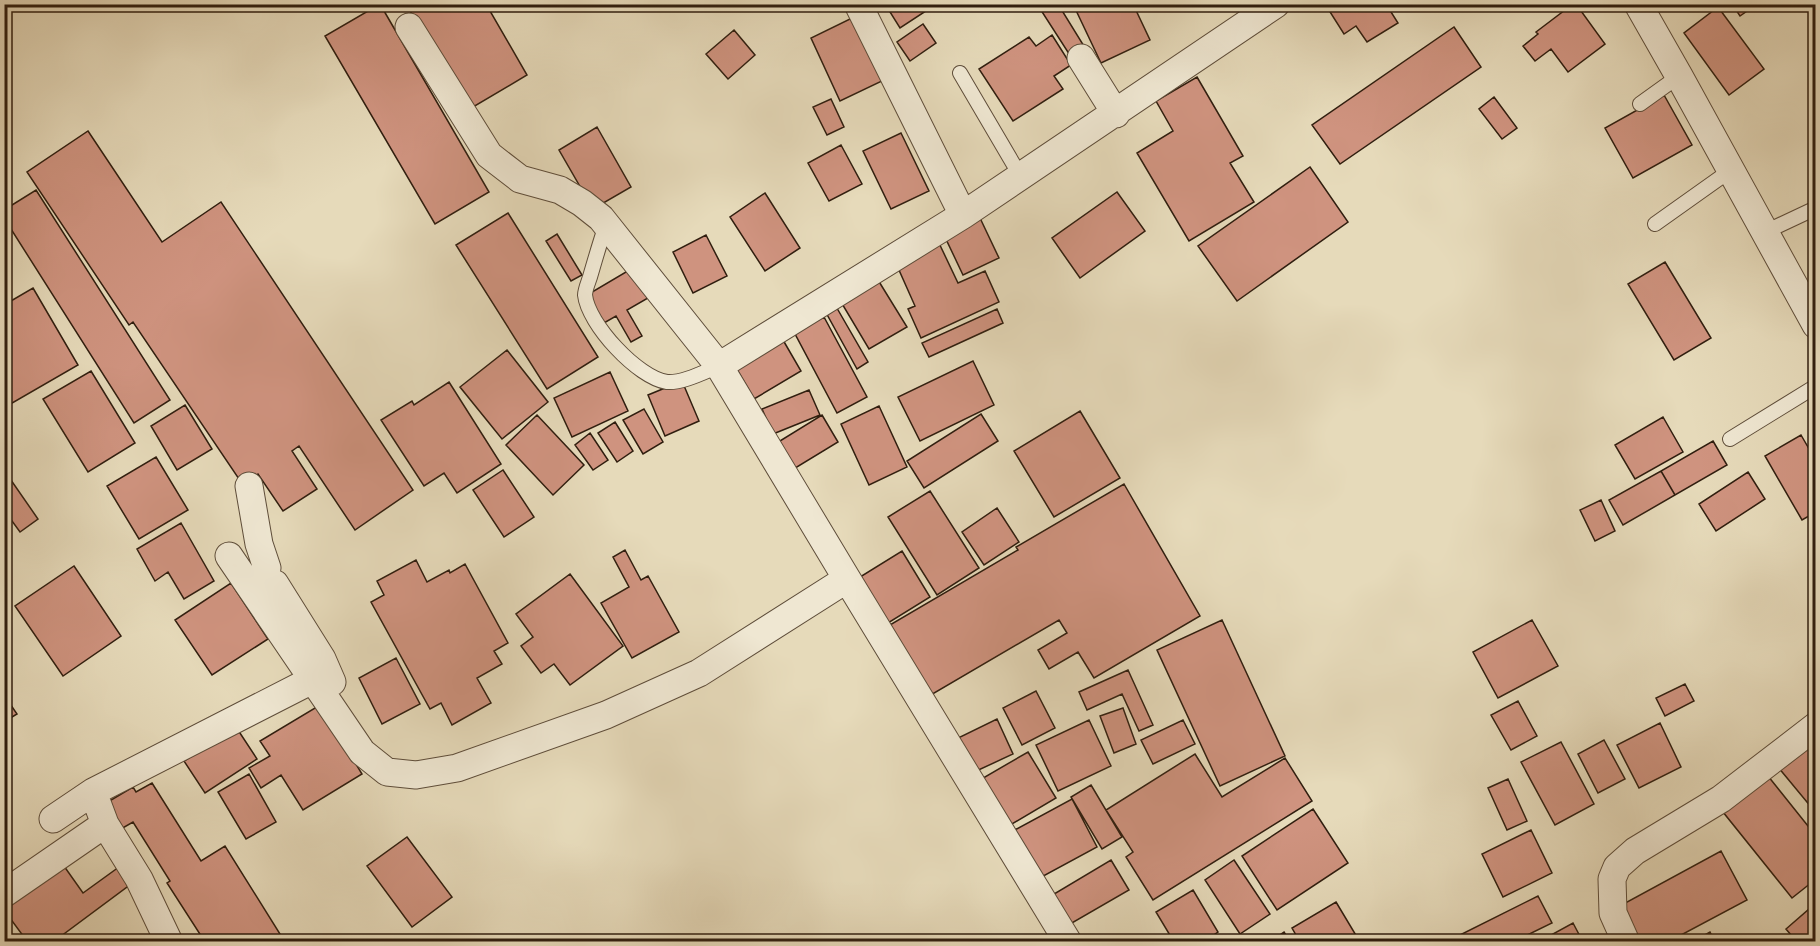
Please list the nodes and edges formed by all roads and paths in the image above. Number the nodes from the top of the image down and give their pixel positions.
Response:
1 (858, 4) edge
2 (1276, 4) edge
3 (1638, 4) edge
4 (409, 27) dead end
5 (1081, 58) dead end
6 (960, 73) dead end
7 (1679, 76) junction
8 (1640, 104) dead end
9 (1116, 114) junction
10 (1731, 170) junction
11 (1021, 177) junction
12 (1815, 208) edge
13 (963, 215) junction
14 (1655, 224) dead end
15 (606, 225) junction
16 (1765, 232) junction
17 (1815, 325) edge
18 (719, 366) junction
19 (1815, 386) edge
20 (1730, 439) dead end
21 (249, 486) dead end
22 (229, 556) dead end
23 (847, 579) junction
24 (314, 679) junction
25 (334, 710) junction
26 (1815, 726) edge
27 (93, 792) junction
28 (53, 819) dead end
29 (105, 824) junction
30 (5, 893) edge
31 (169, 942) edge
32 (1068, 942) edge
33 (1626, 942) edge

1 - 13 street
2 - 9 street
3 - 7 street
4 - 15 street
5 - 9 street
6 - 11 lane
7 - 8 lane
7 - 10 street
9 - 11 street
10 - 14 lane
10 - 16 street
11 - 13 street
12 - 16 lane
13 - 18 street
15 - 18 street
15 - 18 lane
16 - 17 street
18 - 23 street
19 - 20 lane
21 - 25 street
22 - 24 street
23 - 25 street
23 - 32 street
24 - 25 street
24 - 27 street
26 - 33 street
27 - 28 street
27 - 29 street
29 - 30 street
29 - 31 street

